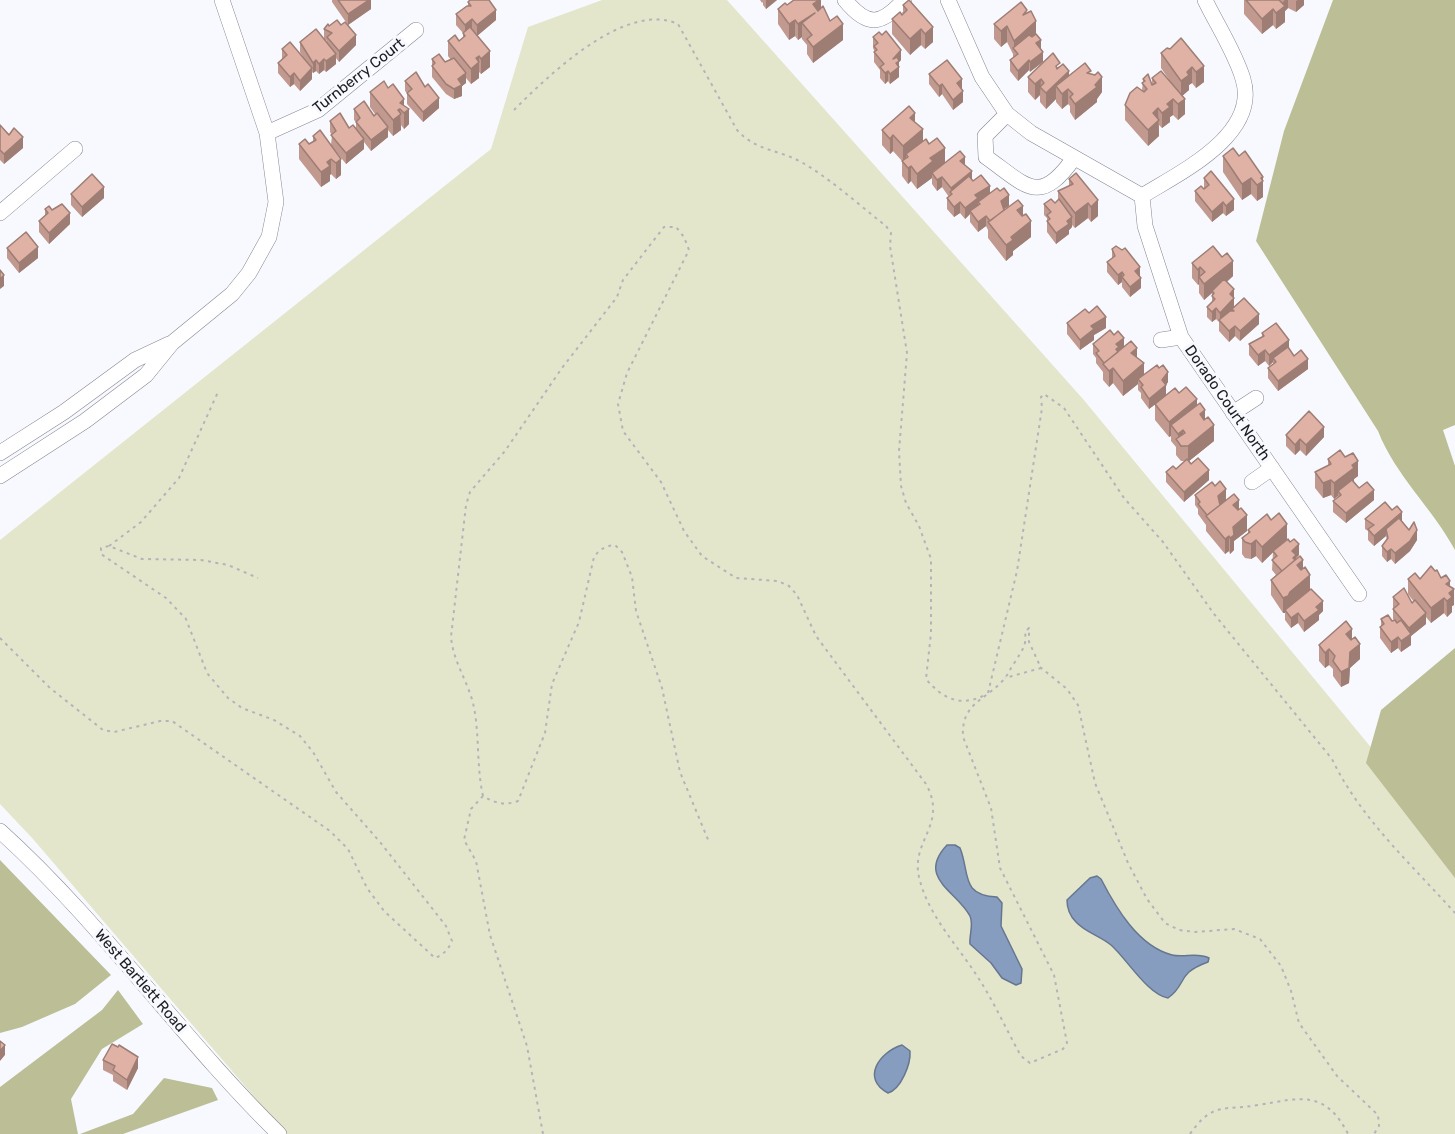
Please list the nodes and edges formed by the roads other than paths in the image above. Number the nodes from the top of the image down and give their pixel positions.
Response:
1 (222, 0) edge
2 (845, 0) edge
3 (904, 0) edge
4 (1205, 0) edge
5 (950, 4) edge
6 (417, 30) dead end
7 (1007, 114) junction
8 (267, 133) junction
9 (75, 149) dead end
10 (1074, 158) junction
11 (1142, 196) junction
12 (0, 213) edge
13 (1181, 337) junction
14 (1161, 340) dead end
15 (172, 343) junction
16 (118, 372) junction
17 (130, 388) junction
18 (1256, 398) dead end
19 (1233, 413) junction
20 (0, 453) edge
21 (1272, 468) junction
22 (0, 476) edge
23 (1252, 482) dead end
24 (1359, 594) dead end
25 (0, 831) edge
26 (279, 1134) edge

1 - 8 street
2 - 3 street
4 - 11 street
5 - 7 street
6 - 8 street, Turnberry Court
7 - 10 street
7 - 10 street
8 - 15 street
9 - 12 street
10 - 11 street
11 - 13 street, Dorado Court North
13 - 14 street
13 - 19 street, Dorado Court North
15 - 16 street
15 - 17 street
16 - 17 street
16 - 20 street
17 - 22 street
18 - 19 street
19 - 21 street, Dorado Court North
21 - 23 street
21 - 24 street, Dorado Court North
25 - 26 street, West Bartlett Road

